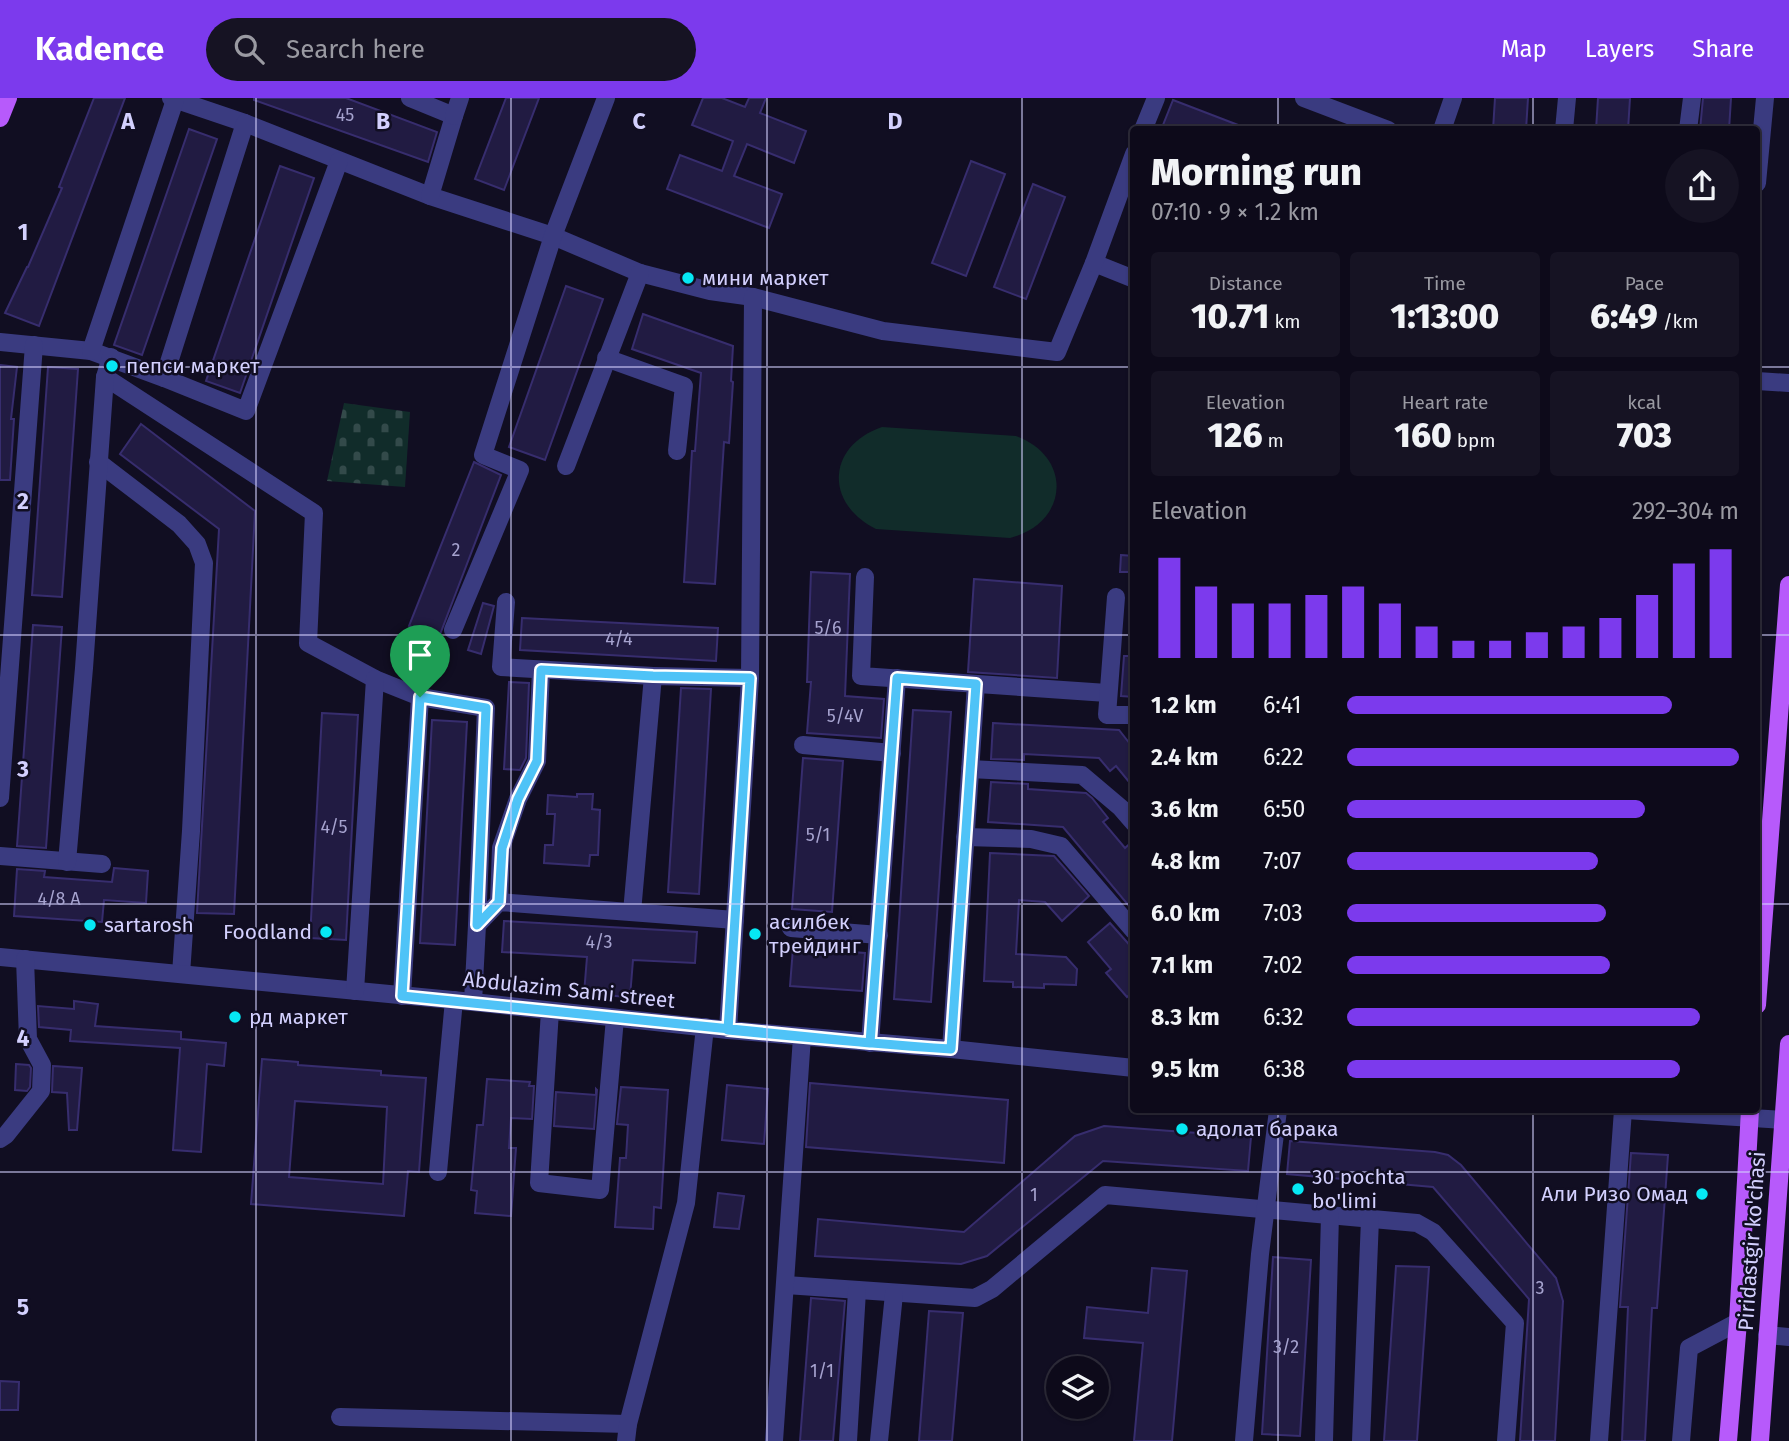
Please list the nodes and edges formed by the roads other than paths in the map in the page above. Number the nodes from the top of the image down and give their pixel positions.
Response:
1 (8, 98) edge
2 (410, 98) edge
3 (460, 98) edge
4 (606, 98) edge
5 (1156, 98) edge
6 (1304, 98) edge
7 (1453, 98) edge
8 (1567, 98) edge
9 (1692, 98) edge
10 (1765, 98) edge
11 (173, 99) edge
12 (454, 116) junction
13 (0, 118) edge
14 (245, 123) junction
15 (1145, 126) edge
16 (1378, 126) edge
17 (1443, 126) edge
18 (1564, 126) edge
19 (1689, 126) edge
20 (1760, 151) edge
21 (339, 162) junction
22 (1130, 170) edge
23 (430, 196) junction
24 (554, 236) junction
25 (1094, 264) junction
26 (640, 273) junction
27 (1130, 278) edge
28 (753, 297) junction
29 (0, 342) edge
30 (34, 345) junction
31 (91, 351) junction
32 (111, 357) junction
33 (606, 358) junction
34 (105, 377) junction
35 (164, 378) junction
36 (1760, 381) edge
37 (1789, 383) edge
38 (677, 451) dead end
39 (99, 462) junction
40 (566, 466) dead end
41 (865, 576) dead end
42 (1789, 585) edge
43 (1116, 597) dead end
44 (506, 602) dead end
45 (453, 630) dead end
46 (541, 670) junction
47 (653, 676) junction
48 (750, 678) junction
49 (897, 678) junction
50 (375, 679) junction
51 (976, 684) junction
52 (1107, 693) junction
53 (420, 697) junction
54 (1130, 715) edge
55 (803, 745) dead end
56 (892, 753) junction
57 (970, 769) junction
58 (0, 798) edge
59 (1130, 819) edge
60 (965, 837) junction
61 (0, 856) edge
62 (67, 862) junction
63 (102, 864) dead end
64 (499, 902) junction
65 (632, 912) junction
66 (735, 920) junction
67 (477, 925) junction
68 (1130, 926) edge
69 (791, 928) dead end
70 (879, 935) junction
71 (0, 957) edge
72 (25, 959) junction
73 (1760, 966) edge
74 (181, 974) junction
75 (355, 991) junction
76 (402, 996) junction
77 (454, 1000) junction
78 (473, 1002) junction
79 (550, 1011) junction
80 (615, 1018) junction
81 (705, 1027) junction
82 (728, 1030) junction
83 (802, 1037) junction
84 (870, 1043) junction
85 (1789, 1044) edge
86 (951, 1049) junction
87 (1130, 1068) edge
88 (1278, 1113) edge
89 (1624, 1113) edge
90 (1750, 1113) edge
91 (1783, 1120) junction
92 (0, 1139) edge
93 (438, 1172) dead end
94 (1267, 1209) junction
95 (1330, 1215) junction
96 (1370, 1219) junction
97 (786, 1285) junction
98 (858, 1291) junction
99 (894, 1294) junction
100 (1738, 1322) junction
101 (1767, 1335) junction
102 (1789, 1337) edge
103 (341, 1417) dead end
104 (627, 1433) edge
105 (774, 1441) edge
106 (848, 1441) edge
107 (879, 1441) edge
108 (1244, 1441) edge
109 (1324, 1441) edge
110 (1361, 1441) edge
111 (1506, 1441) edge
112 (1599, 1441) edge
113 (1681, 1441) edge
114 (1728, 1441) edge
115 (1760, 1441) edge

1 - 13 main road
2 - 12 street
3 - 12 street
4 - 24 street
5 - 15 street
6 - 16 street
7 - 17 street
8 - 18 street
9 - 19 street
10 - 20 street
11 - 14 street
11 - 31 street
12 - 23 street
14 - 21 street
14 - 35 street
21 - 23 street
21 - 35 street
22 - 25 street
23 - 24 street
24 - 26 street
24 - 45 street
25 - 27 street
25 - 28 street
26 - 28 street
26 - 33 street
28 - 48 street
29 - 30 street
30 - 31 street
30 - 58 street
31 - 32 street
32 - 34 street
32 - 35 street
33 - 38 street
33 - 40 street
34 - 39 street
34 - 50 street
36 - 37 street
39 - 62 street
39 - 74 street
41 - 49 street
42 - 73 main road
43 - 52 street
44 - 46 street
46 - 47 street
46 - 64 street
47 - 48 street
47 - 65 street
48 - 66 street
49 - 51 street
49 - 56 street
50 - 53 street
50 - 75 street
51 - 52 street
51 - 57 street
52 - 54 street
53 - 67 street
53 - 76 street
55 - 56 street
56 - 70 street
57 - 59 street
57 - 60 street
60 - 68 street
60 - 86 street
61 - 62 street
62 - 63 street
64 - 65 street
64 - 67 street
65 - 66 street
66 - 82 street
67 - 78 street
69 - 70 street
70 - 84 street
71 - 72 street, Abdulazim Sami street
72 - 74 street, Abdulazim Sami street
72 - 92 street
74 - 75 street, Abdulazim Sami street
75 - 76 street, Abdulazim Sami street
76 - 77 street, Abdulazim Sami street
77 - 78 street, Abdulazim Sami street
77 - 93 street
78 - 79 street, Abdulazim Sami street
79 - 80 street, Abdulazim Sami street
79 - 80 street
80 - 81 street, Abdulazim Sami street
81 - 82 street, Abdulazim Sami street
81 - 104 street
82 - 83 street, Abdulazim Sami street
83 - 84 street, Abdulazim Sami street
83 - 97 street
84 - 86 street, Abdulazim Sami street
85 - 91 main road, Piridastgir ko'chasi
86 - 87 street, Abdulazim Sami street
88 - 94 street
89 - 112 street
90 - 91 street
90 - 100 main road, Piridastgir ko'chasi
91 - 101 main road, Piridastgir ko'chasi
94 - 95 street
94 - 99 street
94 - 108 street
95 - 96 street
95 - 109 street
96 - 110 street
96 - 111 street
97 - 98 street
97 - 105 street
98 - 99 street
98 - 106 street
99 - 107 street
100 - 113 street
100 - 114 main road, Piridastgir ko'chasi
101 - 102 street
101 - 115 main road, Piridastgir ko'chasi
103 - 104 street

